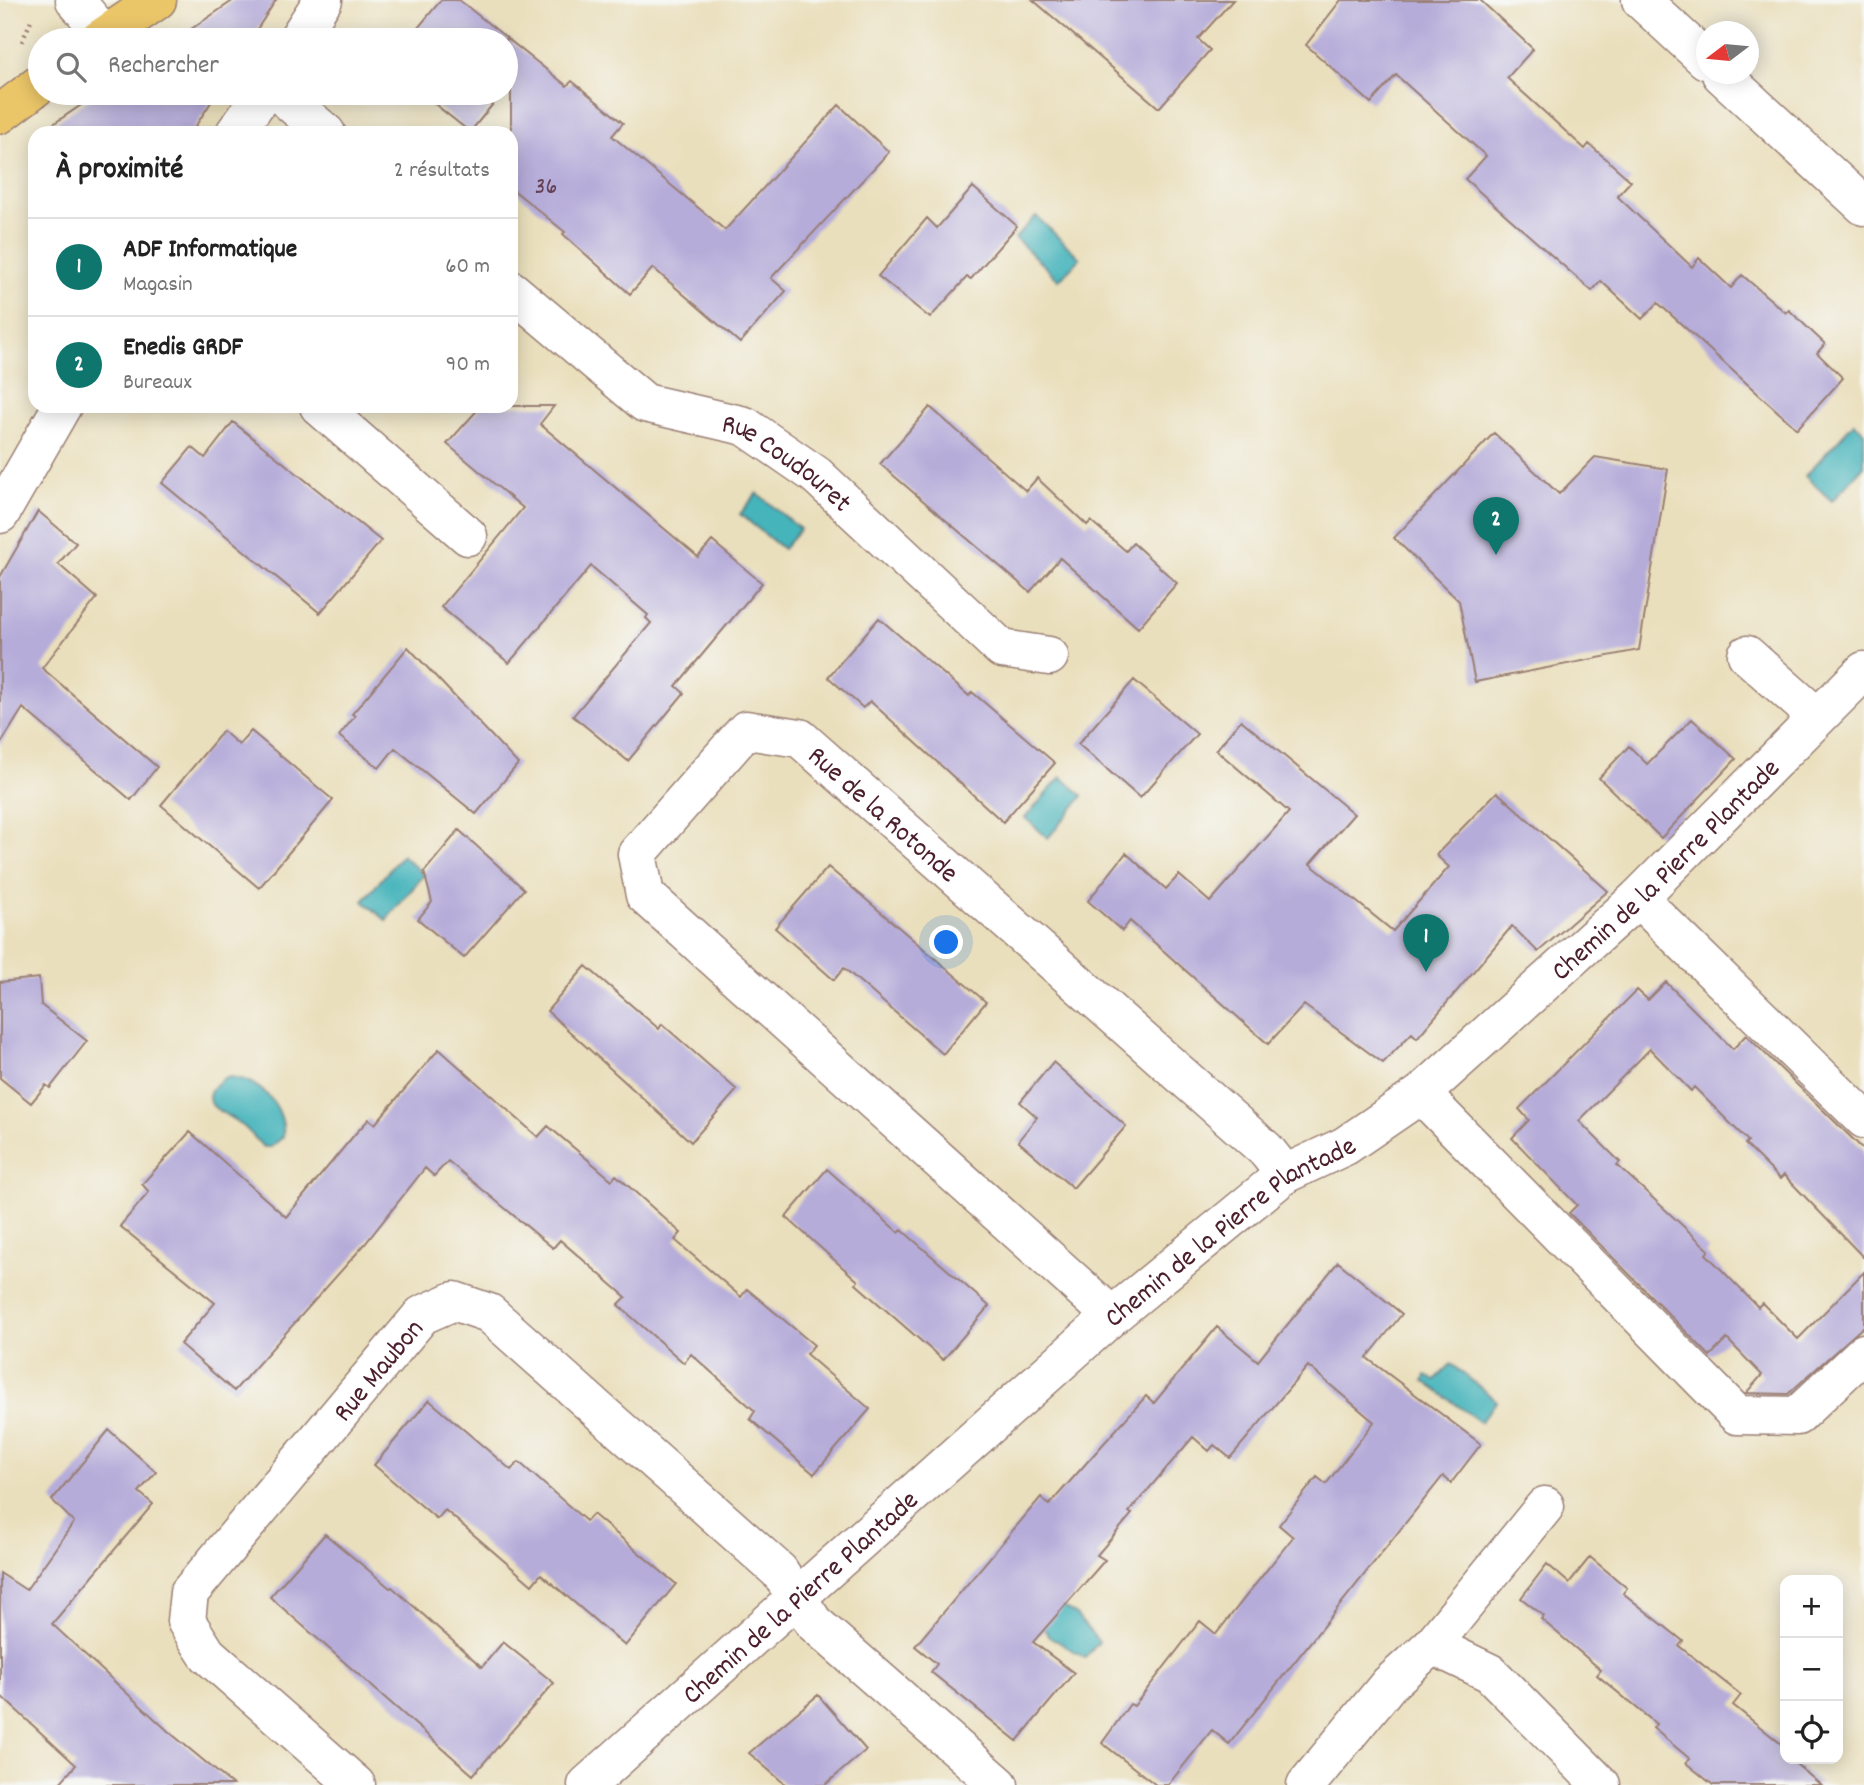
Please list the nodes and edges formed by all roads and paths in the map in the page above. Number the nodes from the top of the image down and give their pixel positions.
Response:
1 (75, 0) edge
2 (157, 0) edge
3 (323, 0) edge
4 (1641, 0) edge
5 (33, 13) dead end
6 (95, 28) edge
7 (116, 28) edge
8 (305, 28) edge
9 (16, 48) dead end
10 (1696, 51) edge
11 (1732, 84) edge
12 (28, 93) edge
13 (256, 105) edge
14 (293, 105) edge
15 (0, 114) edge
16 (241, 126) edge
17 (318, 126) edge
18 (1864, 206) edge
19 (518, 296) edge
20 (58, 413) edge
21 (327, 413) edge
22 (0, 514) edge
23 (468, 536) dead end
24 (1747, 655) dead end
25 (1049, 656) dead end
26 (1864, 671) edge
27 (1817, 717) junction
28 (1638, 898) junction
29 (1420, 1094) junction
30 (1864, 1119) edge
31 (1285, 1174) junction
32 (1112, 1316) junction
33 (1864, 1353) edge
34 (1545, 1506) dead end
35 (797, 1595) junction
36 (1432, 1645) junction
37 (356, 1785) edge
38 (587, 1785) edge
39 (999, 1785) edge
40 (1306, 1785) edge
41 (1601, 1785) edge

1 - 6 street
2 - 7 main road
3 - 8 street
4 - 10 street
5 - 9 path
11 - 18 street
12 - 15 main road
13 - 16 street
14 - 17 street
19 - 25 street, Rue Coudouret
20 - 22 street
21 - 23 street
24 - 27 street
26 - 27 street, Chemin de la Pierre Plantade
27 - 28 street, Chemin de la Pierre Plantade
28 - 29 street, Chemin de la Pierre Plantade
28 - 30 street
29 - 31 street, Chemin de la Pierre Plantade
29 - 33 street
31 - 32 street, Chemin de la Pierre Plantade
31 - 32 street, Rue de la Rotonde
32 - 35 street, Chemin de la Pierre Plantade
34 - 36 street
35 - 37 street, Rue Maubon
35 - 38 street, Chemin de la Pierre Plantade
35 - 39 street, Rue Maubon
36 - 40 street
36 - 41 street

